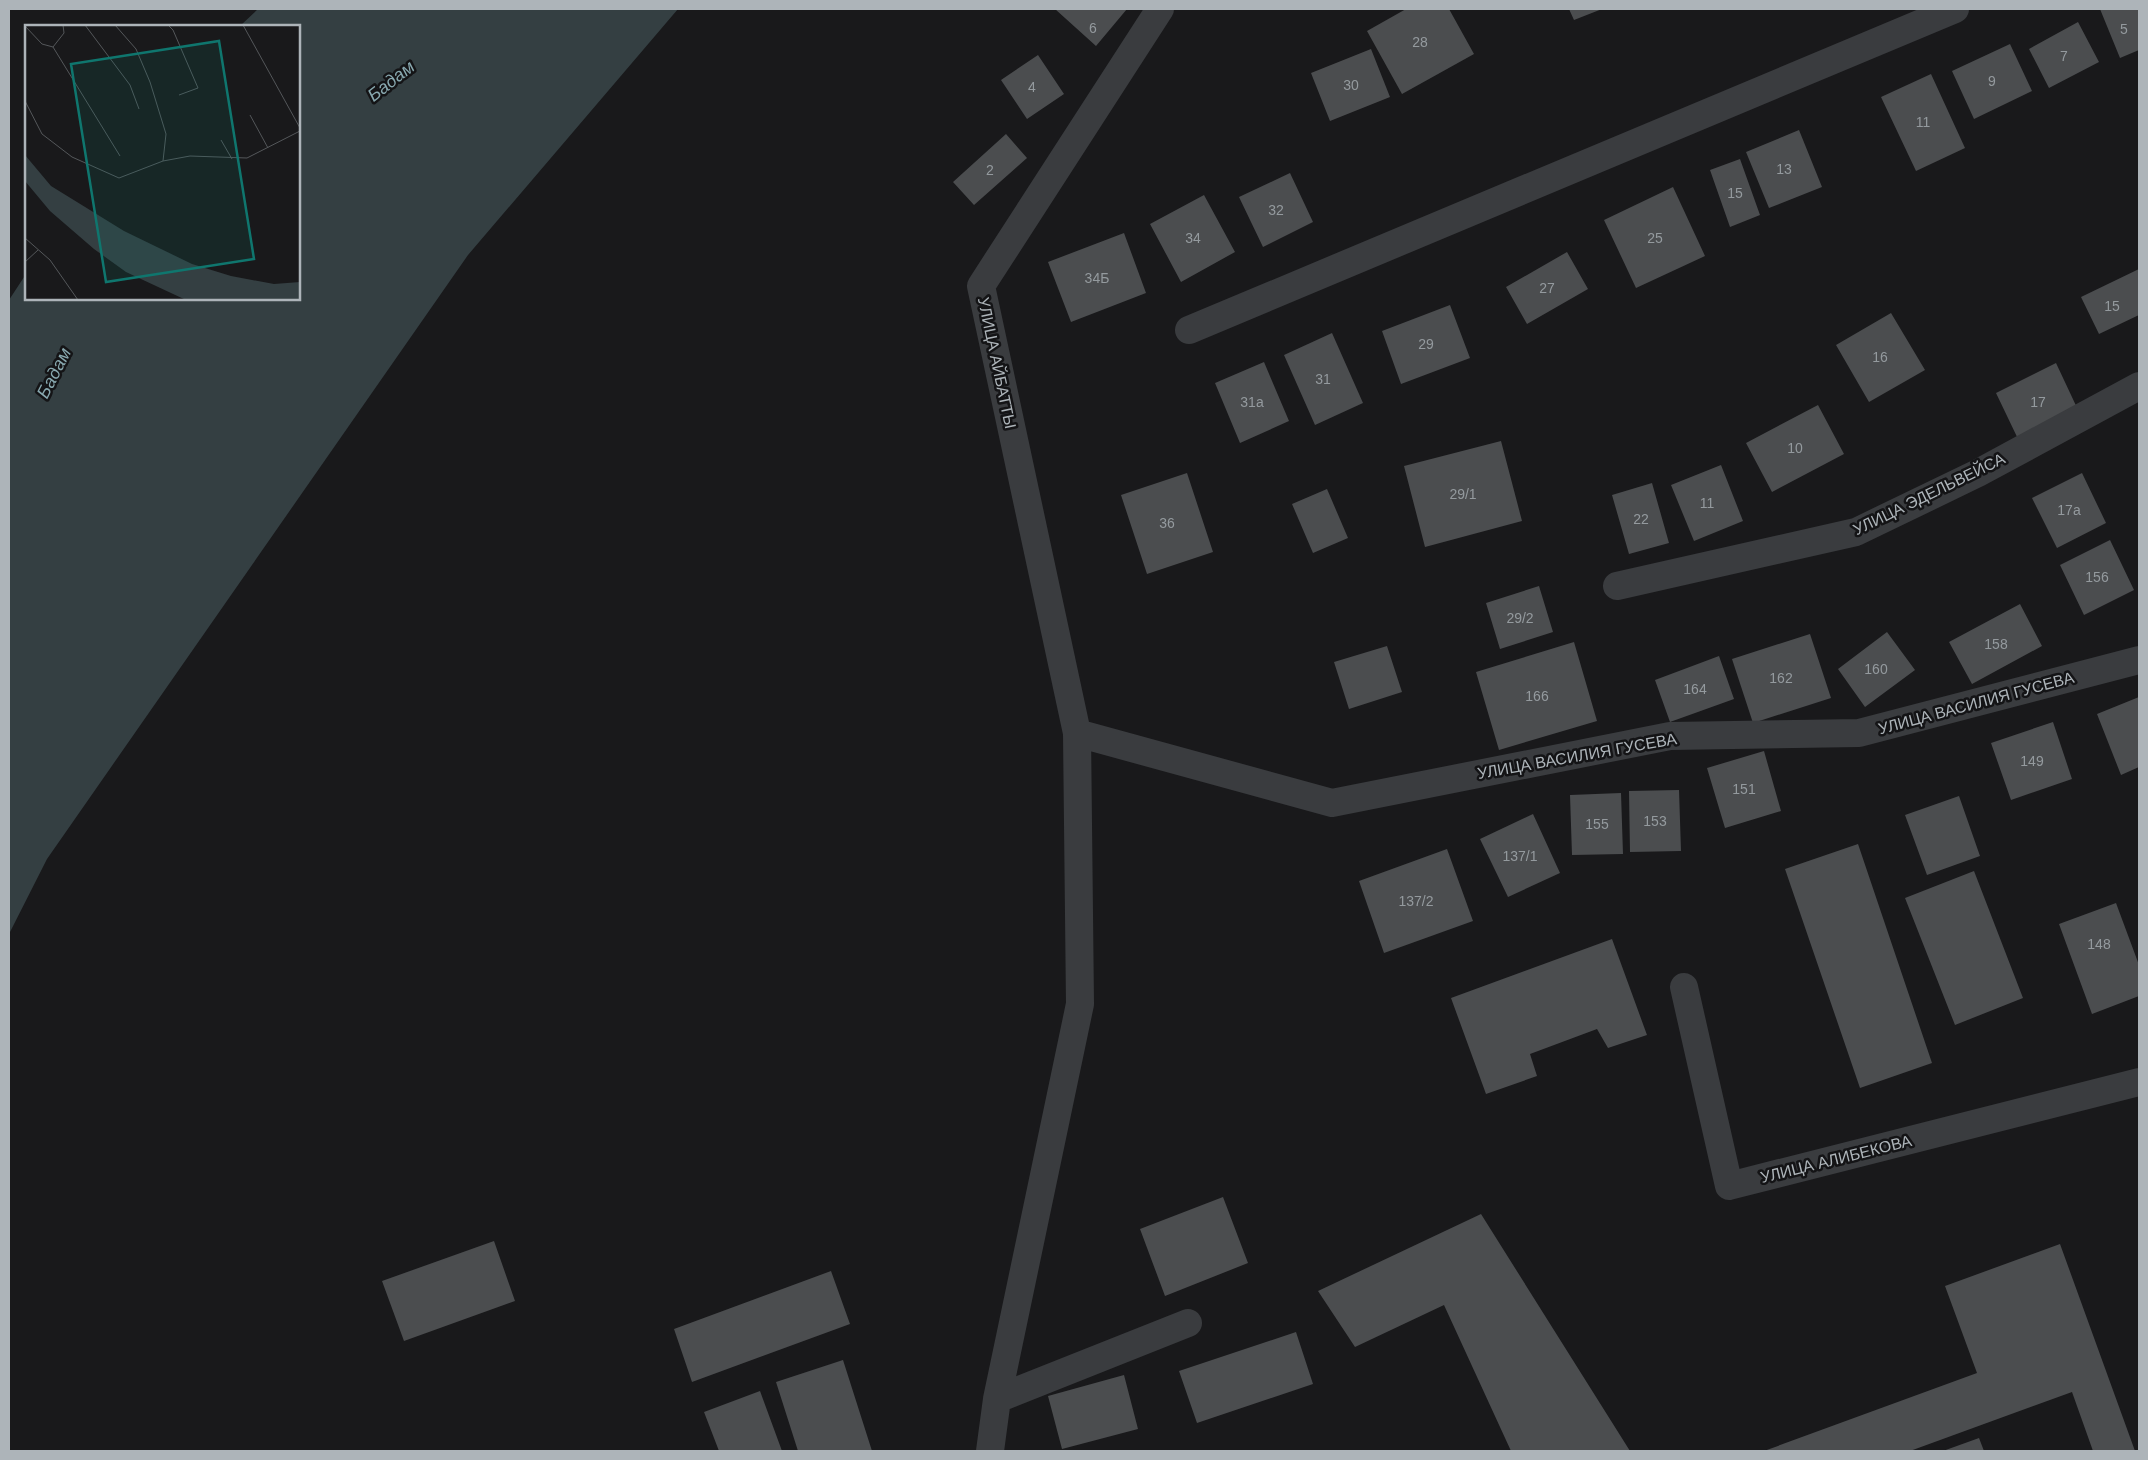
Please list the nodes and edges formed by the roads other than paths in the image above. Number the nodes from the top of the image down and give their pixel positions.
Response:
1 (1160, 9) edge
2 (1955, 9) edge
3 (1190, 330) dead end
4 (2139, 386) edge
5 (1617, 586) dead end
6 (2139, 660) edge
7 (1077, 733) junction
8 (1684, 988) dead end
9 (2139, 1082) edge
10 (1188, 1323) dead end
11 (997, 1399) junction
12 (990, 1451) edge

1 - 7 street, УЛИЦА АЙБАТТЫ
2 - 3 street
4 - 5 street, УЛИЦА ЭДЕЛЬВЕЙСА
6 - 7 street, УЛИЦА ВАСИЛИЯ ГУСЕВА
7 - 11 street, УЛИЦА АЙБАТТЫ
8 - 9 street, УЛИЦА АЛИБЕКОВА
10 - 11 street
11 - 12 street, УЛИЦА АЙБАТТЫ

